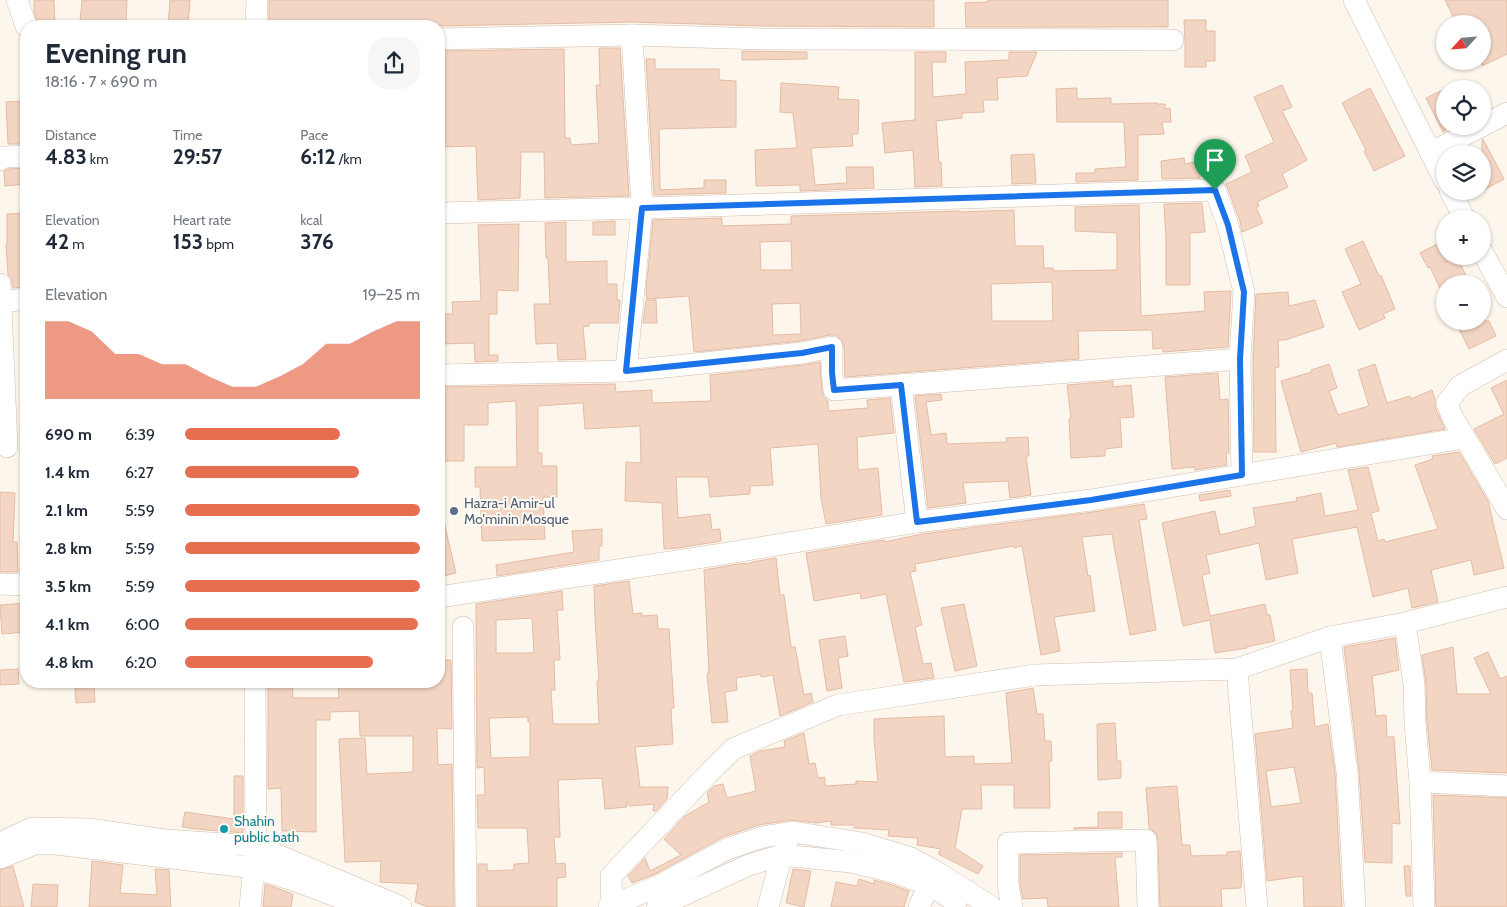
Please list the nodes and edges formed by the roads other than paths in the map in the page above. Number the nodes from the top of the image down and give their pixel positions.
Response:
1 (17, 0) edge
2 (257, 0) edge
3 (1354, 0) edge
4 (24, 20) edge
5 (256, 20) edge
6 (632, 35) junction
7 (445, 39) edge
8 (1173, 40) dead end
9 (1507, 113) edge
10 (1491, 121) edge
11 (1465, 135) edge
12 (1430, 153) junction
13 (20, 156) edge
14 (0, 160) edge
15 (1436, 164) edge
16 (642, 208) junction
17 (445, 213) edge
18 (1489, 265) edge
19 (0, 296) edge
20 (1507, 297) edge
21 (20, 298) edge
22 (1240, 359) junction
23 (1507, 360) edge
24 (626, 371) junction
25 (445, 375) edge
26 (901, 385) junction
27 (1464, 438) junction
28 (7, 447) dead end
29 (1242, 475) junction
30 (1507, 509) edge
31 (917, 522) junction
32 (0, 584) edge
33 (20, 585) edge
34 (445, 595) edge
35 (1507, 597) edge
36 (1405, 623) junction
37 (463, 627) dead end
38 (1330, 637) junction
39 (1237, 669) junction
40 (255, 688) edge
41 (1420, 782) junction
42 (1507, 786) edge
43 (793, 832) junction
44 (0, 843) edge
45 (256, 846) junction
46 (782, 856) junction
47 (0, 858) edge
48 (255, 868) junction
49 (932, 878) junction
50 (372, 904) edge
51 (610, 906) edge
52 (250, 907) edge
53 (401, 907) edge
54 (466, 907) edge
55 (657, 907) edge
56 (768, 907) edge
57 (919, 907) edge
58 (964, 907) edge
59 (992, 907) edge
60 (1012, 907) edge
61 (1148, 907) edge
62 (1257, 907) edge
63 (1355, 907) edge
64 (1424, 907) edge

1 - 4 street
2 - 5 street
3 - 12 street
6 - 7 street
6 - 8 street
6 - 16 street
9 - 10 street
11 - 12 street
12 - 15 street
13 - 14 street
16 - 17 street
16 - 22 street
16 - 24 street
18 - 20 street
19 - 21 street
19 - 28 street
22 - 26 street
22 - 29 street
23 - 27 street
24 - 25 street
24 - 26 street
26 - 31 street
27 - 29 street
27 - 30 street
29 - 31 street
31 - 34 street
32 - 33 street
35 - 36 street
36 - 38 street
36 - 41 street
37 - 54 street
38 - 39 street
38 - 63 street
39 - 51 street
39 - 62 street
40 - 45 street
41 - 42 street
41 - 64 street
43 - 46 street
43 - 49 street
43 - 51 street
44 - 45 street
45 - 48 street
45 - 50 street
46 - 49 street
46 - 55 street
46 - 56 street
47 - 48 street
48 - 50 street
48 - 52 street
49 - 57 street
49 - 58 street
49 - 59 street
50 - 53 street
60 - 61 street

